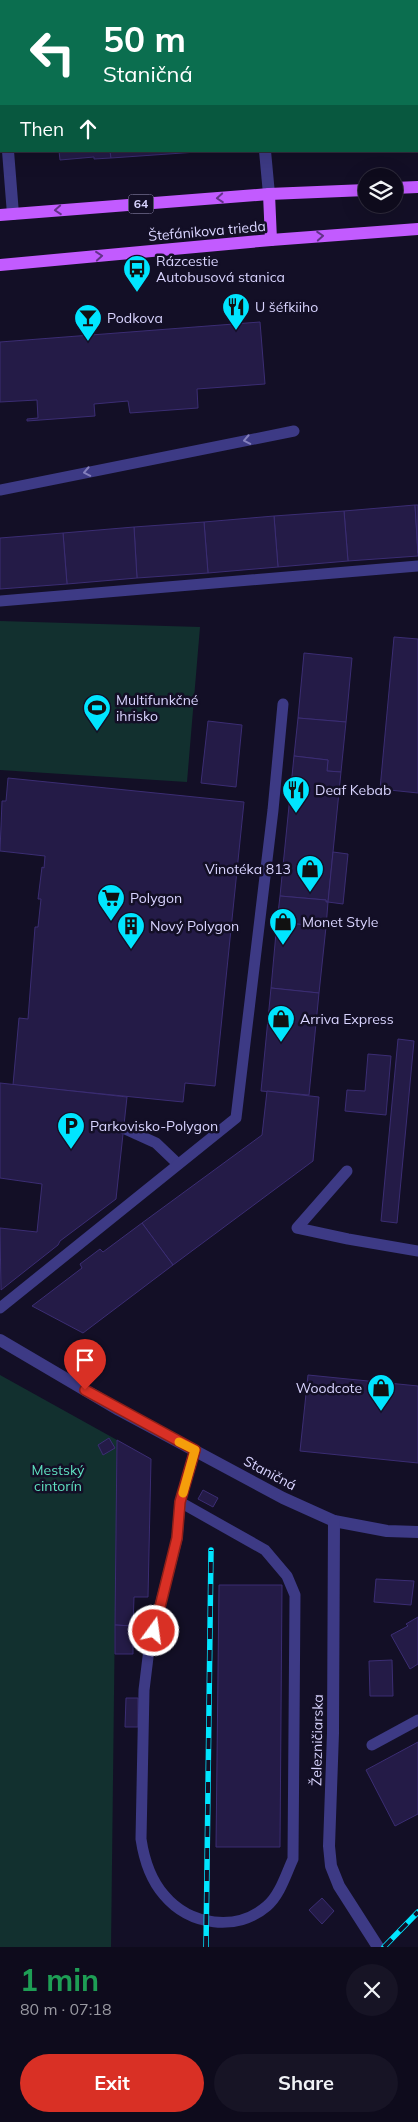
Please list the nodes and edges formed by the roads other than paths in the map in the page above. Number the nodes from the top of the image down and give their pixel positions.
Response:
1 (8, 152) edge
2 (266, 152) edge
3 (418, 187) edge
4 (403, 188) edge
5 (358, 190) edge
6 (268, 194) junction
7 (6, 214) edge
8 (418, 229) edge
9 (271, 240) junction
10 (0, 265) edge
11 (294, 431) dead end
12 (0, 490) edge
13 (418, 566) edge
14 (0, 601) edge
15 (283, 704) dead end
16 (124, 1128) dead end
17 (178, 1164) junction
18 (347, 1171) dead end
19 (418, 1251) edge
20 (0, 1308) edge
21 (0, 1340) edge
22 (195, 1450) junction
23 (180, 1502) junction
24 (334, 1521) junction
25 (418, 1532) edge
26 (418, 1720) edge
27 (372, 1745) dead end
28 (378, 1947) edge

1 - 7 street
2 - 6 street
3 - 4 main road
5 - 6 main road, 64
6 -> 7 main road, 64
6 - 9 main road
9 -> 8 main road, Štefánikova trieda
10 -> 9 main road, Štefánikova trieda
11 -> 12 lane
13 - 14 lane
15 - 17 lane
16 - 17 lane
17 - 20 lane
18 - 19 lane
21 - 22 street, Staničná
22 - 23 lane
22 - 24 street, Staničná
23 - 23 lane
24 - 25 street, Staničná
24 - 28 street, Železničiarska
26 - 27 lane

